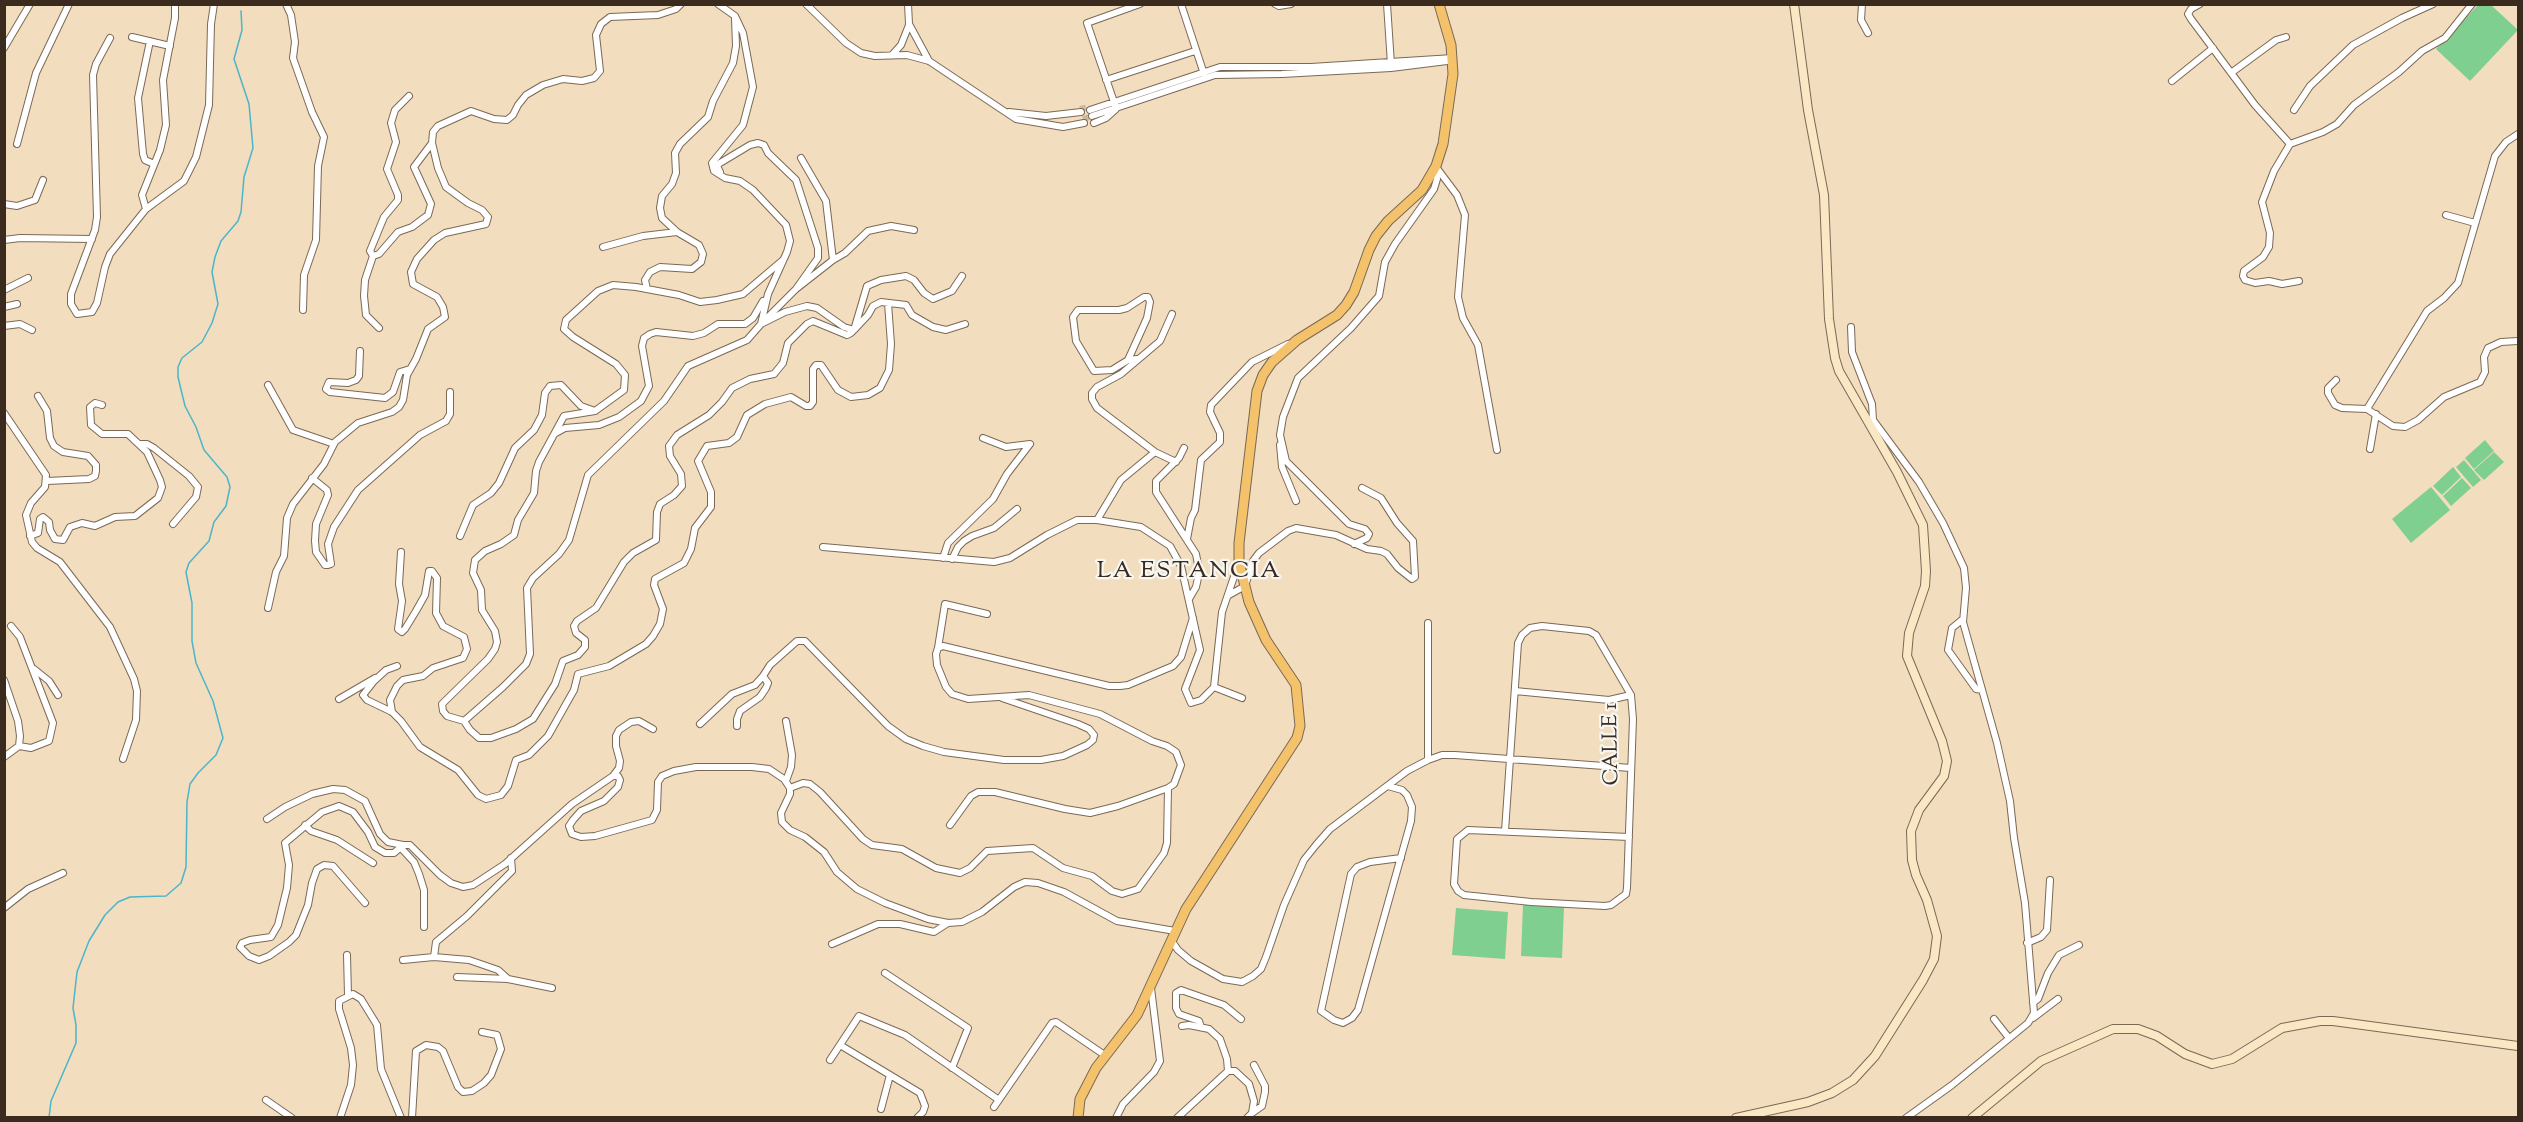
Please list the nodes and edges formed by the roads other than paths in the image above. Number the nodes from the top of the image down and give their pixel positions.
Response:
1 (30, 4) edge
2 (69, 4) edge
3 (175, 4) edge
4 (214, 4) edge
5 (286, 4) edge
6 (681, 4) edge
7 (718, 4) edge
8 (806, 4) edge
9 (908, 4) edge
10 (1140, 4) edge
11 (1181, 4) edge
12 (1275, 4) edge
13 (1291, 4) edge
14 (1387, 4) edge
15 (1439, 4) edge
16 (1794, 4) edge
17 (1862, 4) edge
18 (2200, 4) edge
19 (2433, 4) edge
20 (2472, 4) edge
21 (735, 16) junction
22 (909, 24) junction
23 (1868, 33) dead end
24 (132, 37) dead end
25 (2286, 37) dead end
26 (110, 38) dead end
27 (150, 41) junction
28 (170, 46) junction
29 (4, 48) edge
30 (2213, 48) junction
31 (1195, 51) junction
32 (892, 55) junction
33 (1453, 58) junction
34 (929, 61) junction
35 (1391, 64) junction
36 (2231, 73) junction
37 (1204, 75) junction
38 (1106, 80) junction
39 (2172, 81) dead end
40 (409, 96) dead end
41 (1112, 107) junction
42 (2294, 110) dead end
43 (1006, 112) junction
44 (2518, 134) edge
45 (432, 143) junction
46 (17, 144) dead end
47 (2290, 144) junction
48 (801, 158) dead end
49 (154, 164) junction
50 (1436, 166) junction
51 (720, 172) dead end
52 (43, 180) dead end
53 (4, 204) edge
54 (146, 209) junction
55 (2446, 215) dead end
56 (2475, 223) junction
57 (914, 230) dead end
58 (677, 232) junction
59 (92, 239) junction
60 (4, 240) edge
61 (603, 247) dead end
62 (373, 256) junction
63 (784, 259) junction
64 (833, 260) junction
65 (962, 276) dead end
66 (28, 278) dead end
67 (2299, 281) dead end
68 (647, 289) junction
69 (796, 289) junction
70 (4, 290) edge
71 (768, 294) junction
72 (888, 303) junction
73 (17, 304) dead end
74 (4, 307) edge
75 (303, 310) dead end
76 (1172, 314) dead end
77 (761, 324) junction
78 (965, 324) dead end
79 (4, 326) edge
80 (1851, 327) dead end
81 (379, 328) dead end
82 (32, 330) dead end
83 (854, 330) junction
84 (1297, 340) junction
85 (2518, 341) edge
86 (360, 351) dead end
87 (1137, 359) junction
88 (1128, 360) junction
89 (410, 369) junction
90 (2336, 380) dead end
91 (268, 385) dead end
92 (450, 392) dead end
93 (38, 396) dead end
94 (102, 405) dead end
95 (2367, 409) junction
96 (595, 411) junction
97 (4, 413) edge
98 (2376, 414) junction
99 (1871, 422) junction
100 (555, 433) junction
101 (1280, 435) junction
102 (982, 438) dead end
103 (141, 444) junction
104 (334, 444) junction
105 (1184, 448) dead end
106 (2370, 449) dead end
107 (1497, 450) dead end
108 (1155, 453) junction
109 (1176, 462) junction
110 (312, 478) junction
111 (47, 481) junction
112 (1362, 488) dead end
113 (1296, 501) dead end
114 (1017, 509) dead end
115 (1097, 520) junction
116 (173, 524) dead end
117 (460, 536) dead end
118 (30, 537) junction
119 (1187, 539) junction
120 (1354, 544) junction
121 (823, 547) dead end
122 (401, 552) dead end
123 (943, 558) junction
124 (952, 559) junction
125 (1239, 562) junction
126 (1245, 586) junction
127 (1229, 596) junction
128 (1189, 599) junction
129 (268, 608) dead end
130 (987, 614) dead end
131 (1193, 618) junction
132 (1963, 620) junction
133 (1428, 623) dead end
134 (11, 626) dead end
135 (938, 648) junction
136 (397, 666) dead end
137 (34, 669) junction
138 (381, 675) junction
139 (763, 676) junction
140 (4, 680) edge
141 (1214, 687) junction
142 (1982, 690) junction
143 (1515, 691) junction
144 (58, 695) dead end
145 (1631, 695) junction
146 (999, 697) junction
147 (1242, 698) dead end
148 (339, 699) dead end
149 (392, 712) junction
150 (464, 721) junction
151 (786, 721) dead end
152 (700, 724) dead end
153 (737, 726) dead end
154 (653, 729) dead end
155 (19, 746) junction
156 (4, 756) edge
157 (123, 759) dead end
158 (1509, 759) junction
159 (1428, 760) junction
160 (1631, 768) junction
161 (613, 776) junction
162 (786, 781) junction
163 (1388, 786) junction
164 (790, 788) junction
165 (1168, 788) junction
166 (267, 819) dead end
167 (305, 825) junction
168 (950, 825) dead end
169 (1505, 831) junction
170 (1629, 837) junction
171 (402, 846) junction
172 (511, 858) junction
173 (1401, 858) junction
174 (373, 863) dead end
175 (63, 873) dead end
176 (2050, 880) dead end
177 (365, 903) dead end
178 (4, 908) edge
179 (948, 923) junction
180 (424, 927) dead end
181 (1173, 936) junction
182 (2027, 943) junction
183 (832, 944) dead end
184 (2079, 945) dead end
185 (347, 955) dead end
186 (434, 957) junction
187 (403, 960) dead end
188 (885, 973) dead end
189 (457, 977) dead end
190 (507, 979) junction
191 (1150, 985) junction
192 (552, 988) dead end
193 (348, 995) junction
194 (2058, 999) dead end
195 (2033, 1003) junction
196 (2033, 1018) junction
197 (1241, 1019) dead end
198 (1994, 1019) dead end
199 (1182, 1026) dead end
200 (1200, 1027) junction
201 (482, 1032) dead end
202 (2009, 1038) junction
203 (840, 1045) junction
204 (2518, 1046) edge
205 (1106, 1056) junction
206 (830, 1060) dead end
207 (1254, 1065) dead end
208 (952, 1068) junction
209 (1228, 1071) junction
210 (890, 1075) junction
211 (266, 1100) dead end
212 (999, 1100) junction
213 (994, 1107) dead end
214 (881, 1109) dead end
215 (1250, 1115) edge
216 (291, 1118) edge
217 (340, 1118) edge
218 (401, 1118) edge
219 (412, 1118) edge
220 (917, 1118) edge
221 (1078, 1118) edge
222 (1116, 1118) edge
223 (1177, 1118) edge
224 (1736, 1118) edge
225 (1906, 1118) edge
226 (1972, 1118) edge

1 - 29 street
2 - 46 street
3 - 28 street
4 - 54 street
5 - 75 street
6 - 45 street
7 - 21 street
8 - 32 street
9 - 22 street
10 - 38 street
11 - 31 street
12 - 13 street
14 - 35 street
15 - 33 main road
16 - 99 main road
17 - 23 street
18 - 30 street
19 - 42 street
20 - 47 street
21 - 58 street
21 - 63 street
22 - 32 street
22 - 34 street
24 - 27 street
25 - 36 street
26 - 59 street
27 - 28 street
27 - 49 street
28 - 49 street
30 - 36 street
30 - 39 street
31 - 37 street
31 - 38 street
32 - 34 street
33 - 35 street
33 - 50 main road
34 - 43 street
35 - 37 street
36 - 47 street
37 - 41 street
38 - 41 street
40 - 62 street
41 - 41 street
43 - 43 street
44 - 56 street
45 - 62 street
45 - 89 street
47 - 67 street
48 - 64 street
49 - 54 street
50 - 84 main road
50 - 101 street
50 - 107 street
51 - 69 street
52 - 53 street
54 - 59 street
55 - 56 street
56 - 95 street
57 - 64 street
58 - 61 street
58 - 68 street
59 - 60 street
62 - 81 street
63 - 68 street
63 - 71 street
64 - 69 street
65 - 83 street
66 - 70 street
68 - 96 street
69 - 77 street
71 - 77 street
71 - 100 street
72 - 78 street
72 - 83 street
72 - 149 street
73 - 74 street
76 - 87 street
77 - 83 street
77 - 150 street
79 - 82 street
80 - 99 street
83 - 150 street
84 - 119 street
84 - 125 main road
85 - 98 street
86 - 89 street
87 - 88 street
87 - 108 street
88 - 88 street
89 - 104 street
90 - 95 street
91 - 104 street
92 - 110 street
93 - 111 street
94 - 103 street
95 - 98 street
96 - 100 street
96 - 117 street
97 - 111 street
98 - 106 street
99 - 132 street
99 - 224 main road
100 - 150 street
101 - 113 street
101 - 120 street
102 - 123 street
103 - 116 street
103 - 118 street
104 - 110 street
105 - 109 street
108 - 109 street
108 - 115 street
109 - 119 street
110 - 129 street
111 - 118 street
112 - 120 street
114 - 124 street
115 - 124 street
115 - 128 street
118 - 157 street
119 - 128 street
120 - 126 street
121 - 123 street
122 - 149 street
123 - 124 street
125 - 126 main road
125 - 127 street
126 - 127 street
126 - 181 main road
127 - 141 street
128 - 131 street
130 - 135 street
131 - 135 street
131 - 141 street
132 - 142 street
132 - 142 street
133 - 159 street
134 - 137 street
135 - 146 street
136 - 138 street
137 - 144 street
137 - 155 street
138 - 148 street
138 - 149 street
139 - 146 street
139 - 152 street
139 - 153 street
140 - 155 street
141 - 147 street
142 - 182 street
143 - 145 street
143 - 145 street, CALLE 1
143 - 158 street, CALLE 1
145 - 160 street, CALLE 1
146 - 165 street
151 - 162 street
154 - 161 street
155 - 156 street
158 - 159 street
158 - 160 street
158 - 169 street, CALLE 1
159 - 163 street
160 - 170 street, CALLE 1
161 - 162 street
161 - 172 street
162 - 164 street
163 - 173 street
163 - 181 street
164 - 165 street
164 - 179 street
165 - 168 street
166 - 171 street
167 - 171 street
167 - 174 street
167 - 177 street
169 - 170 street, CALLE 1
169 - 170 street, CALLE 1
171 - 172 street
171 - 180 street
172 - 186 street
173 - 173 street
175 - 178 street
176 - 182 street
179 - 181 street
179 - 183 street
181 - 191 main road
182 - 195 street
184 - 195 street
185 - 193 street
186 - 187 street
186 - 190 street
188 - 208 street
189 - 190 street
190 - 192 street
191 - 205 main road
191 - 222 street
193 - 217 street
193 - 218 street
194 - 196 street
195 - 196 street
196 - 202 street
197 - 200 street
198 - 202 street
199 - 200 street
200 - 209 street
201 - 219 street
202 - 225 street
203 - 206 street
203 - 208 street
203 - 210 street
204 - 226 main road
205 - 212 street
205 - 221 main road
207 - 215 street
208 - 212 street
209 - 215 street
209 - 223 street
210 - 214 street
210 - 220 street
211 - 216 street
212 - 213 street

